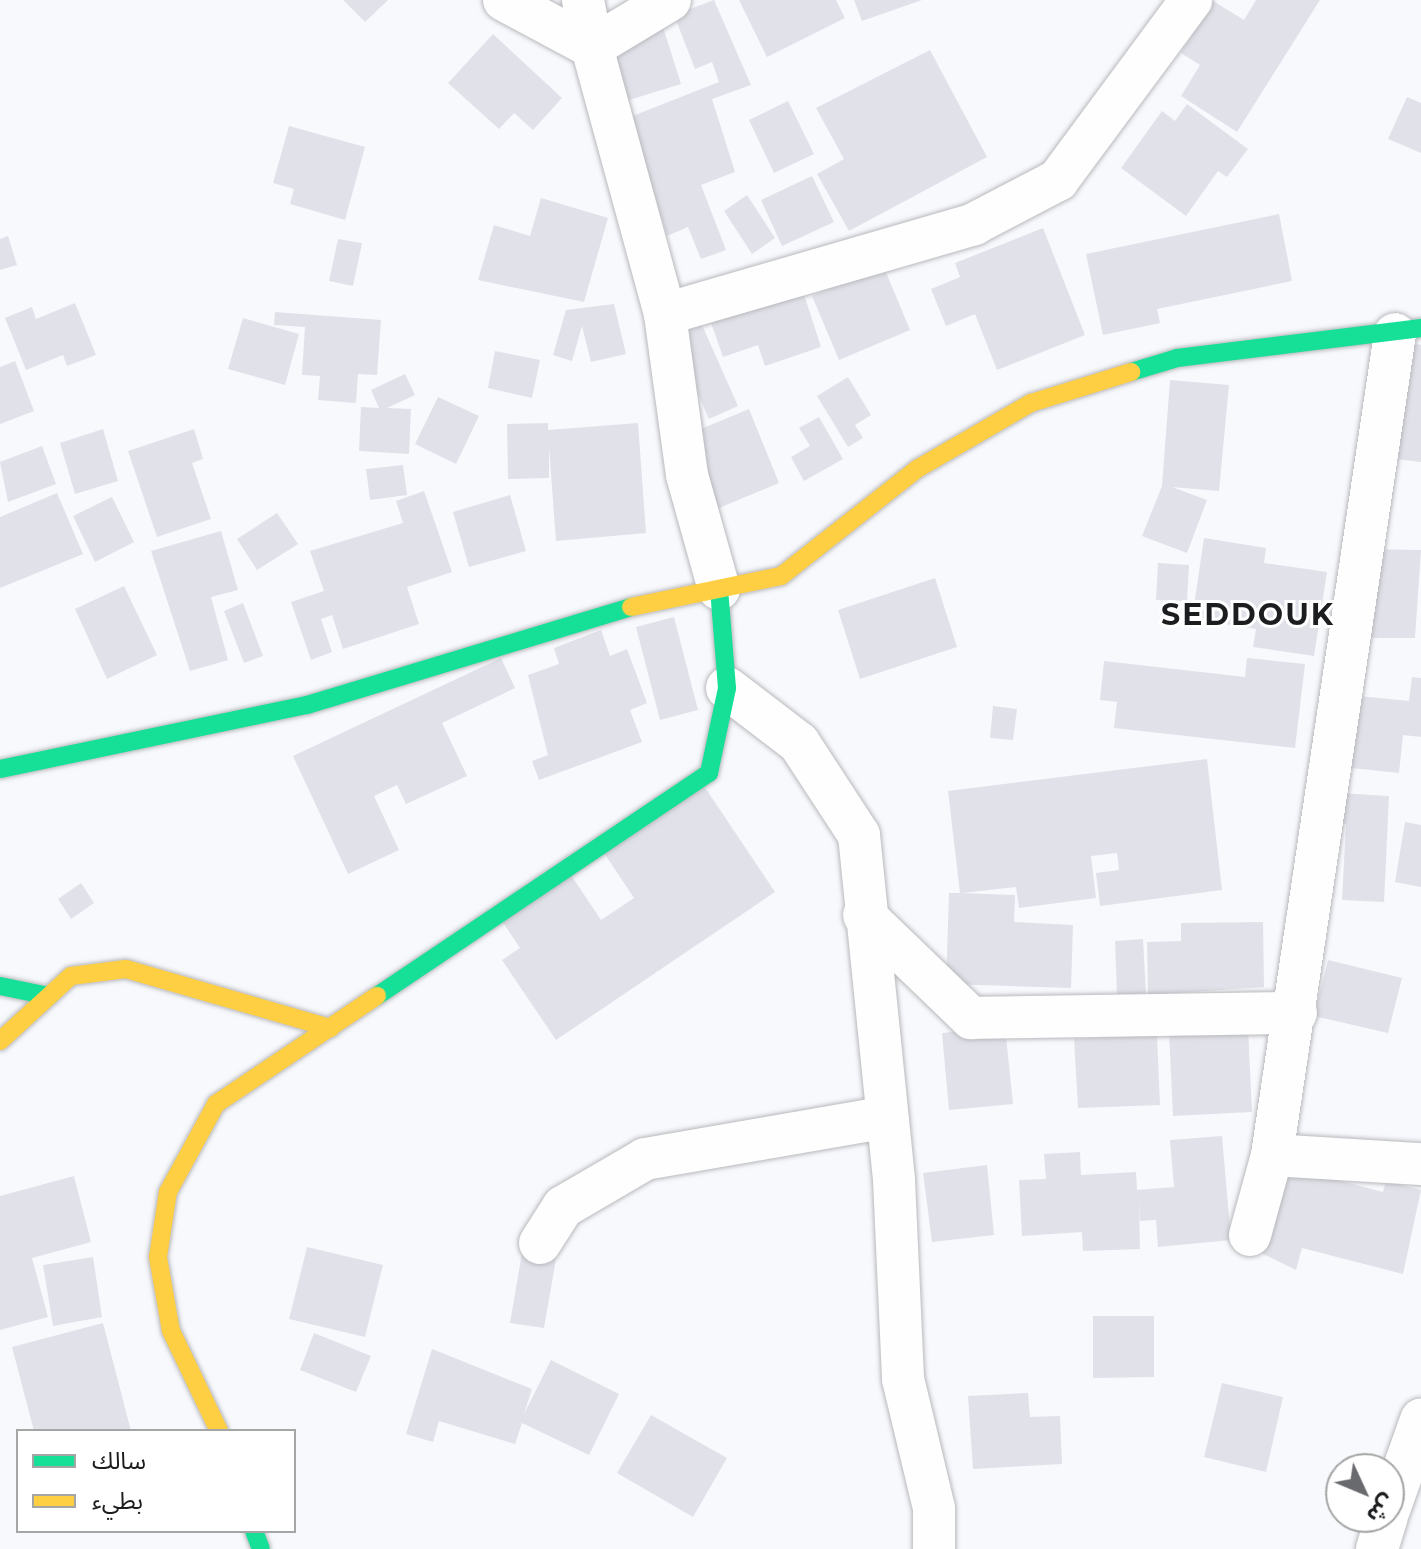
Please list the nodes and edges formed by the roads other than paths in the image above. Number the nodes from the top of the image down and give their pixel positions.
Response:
1 (504, 0) edge
2 (583, 0) edge
3 (670, 0) edge
4 (1191, 0) edge
5 (592, 47) junction
6 (665, 314) junction
7 (1408, 331) edge
8 (719, 589) junction
9 (727, 688) junction
10 (0, 769) edge
11 (864, 915) junction
12 (0, 986) edge
13 (49, 996) junction
14 (1296, 1013) junction
15 (331, 1028) junction
16 (0, 1041) edge
17 (887, 1117) junction
18 (1272, 1155) junction
19 (1421, 1164) edge
20 (1250, 1235) dead end
21 (540, 1243) dead end
22 (1421, 1420) edge
23 (218, 1429) edge
24 (1405, 1465) edge
25 (934, 1549) edge

1 - 5 street
2 - 5 street
3 - 5 street
4 - 6 street
5 - 6 street
6 - 8 street
7 - 8 street
7 - 14 street
8 - 9 street
8 - 10 street
9 - 11 street
9 - 15 street
11 - 14 street
11 - 17 street
12 - 13 street
13 - 15 street
13 - 16 street
14 - 18 street
15 - 23 street
17 - 21 street
17 - 25 street
18 - 19 street
18 - 20 street
22 - 24 street

